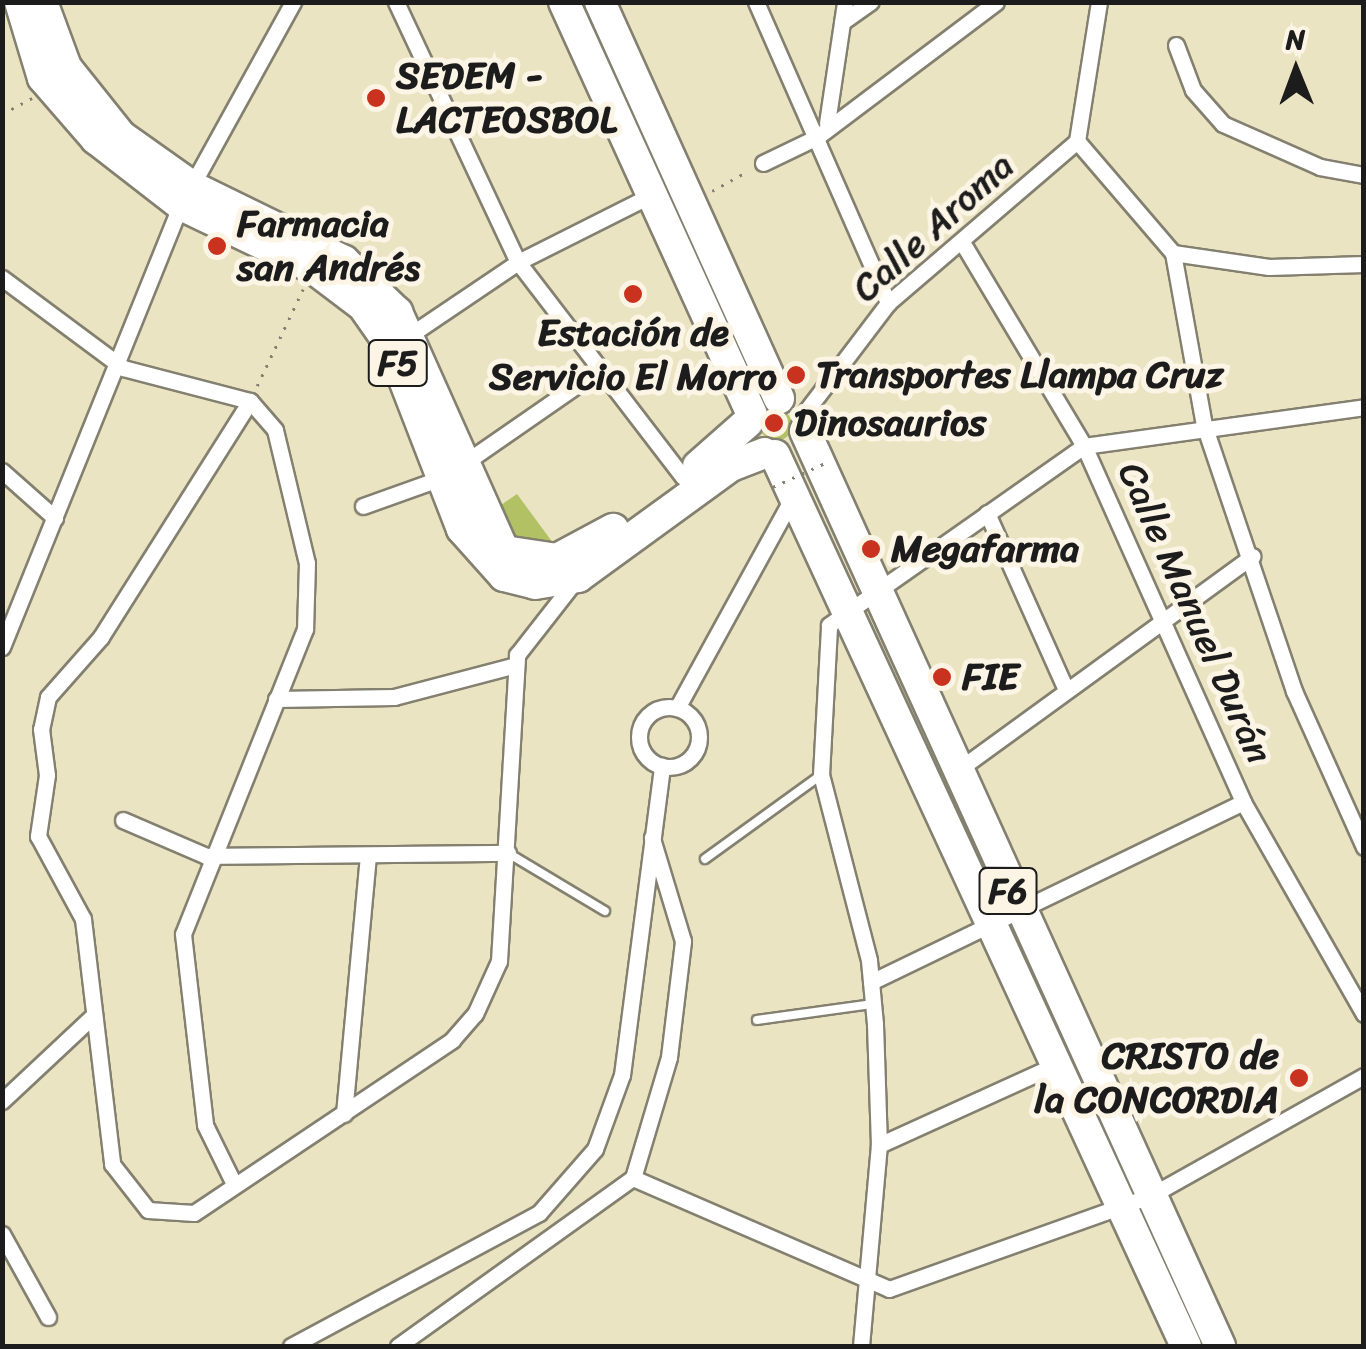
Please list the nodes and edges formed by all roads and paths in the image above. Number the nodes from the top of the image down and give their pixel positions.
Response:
1 (20, 2) edge
2 (42, 2) edge
3 (293, 2) edge
4 (396, 2) edge
5 (564, 2) edge
6 (600, 2) edge
7 (756, 2) edge
8 (845, 2) edge
9 (871, 2) edge
10 (996, 2) edge
11 (1099, 2) edge
12 (842, 22) junction
13 (1176, 46) dead end
14 (50, 87) junction
15 (2, 114) edge
16 (822, 130) junction
17 (1078, 141) junction
18 (763, 162) joint
19 (1364, 175) edge
20 (686, 190) junction
21 (187, 196) junction
22 (651, 196) junction
23 (962, 242) junction
24 (1173, 253) junction
25 (518, 262) junction
26 (1364, 264) edge
27 (313, 268) junction
28 (2, 278) edge
29 (888, 303) junction
30 (402, 340) junction
31 (123, 368) junction
32 (600, 370) junction
33 (250, 401) junction
34 (1364, 407) edge
35 (795, 415) junction
36 (749, 418) junction
37 (1204, 425) junction
38 (1084, 446) junction
39 (770, 454) junction
40 (825, 462) dead end
41 (2, 471) edge
42 (452, 472) junction
43 (682, 477) junction
44 (785, 489) junction
45 (363, 506) dead end
46 (987, 513) junction
47 (55, 518) junction
48 (1253, 556) junction
49 (587, 564) junction
50 (874, 592) junction
51 (849, 610) junction
52 (1165, 620) junction
53 (2, 647) edge
54 (516, 664) junction
55 (1066, 690) junction
56 (276, 699) junction
57 (677, 708) junction
58 (662, 766) junction
59 (954, 772) junction
60 (821, 775) junction
61 (1243, 802) junction
62 (123, 820) dead end
63 (650, 834) junction
64 (1364, 847) edge
65 (508, 853) junction
66 (368, 854) junction
67 (206, 856) junction
68 (705, 859) dead end
69 (605, 911) dead end
70 (1018, 912) junction
71 (988, 922) junction
72 (871, 982) junction
73 (873, 1004) junction
74 (1364, 1014) edge
75 (94, 1015) junction
76 (756, 1020) dead end
77 (1054, 1065) junction
78 (1364, 1076) edge
79 (2, 1101) edge
80 (344, 1114) junction
81 (879, 1145) junction
82 (633, 1178) junction
83 (234, 1184) junction
84 (1148, 1198) junction
85 (1118, 1209) junction
86 (2, 1234) edge
87 (870, 1283) junction
88 (48, 1317) dead end
89 (291, 1346) edge
90 (398, 1346) edge
91 (861, 1346) edge
92 (1186, 1346) edge
93 (1220, 1346) edge

1 - 14 highway, F5
2 - 21 highway, F5
3 - 21 street
4 - 25 street
5 - 22 highway
6 - 20 highway
7 - 16 street
8 - 12 street
9 - 12 street
10 - 16 street
11 - 17 street
12 - 16 street
13 - 19 street
14 - 15 path
14 - 21 highway, F5
16 - 18 street
16 - 29 street
17 - 23 street, Calle Aroma
17 - 24 street
18 - 20 path
20 - 22 street
20 - 35 highway
21 - 27 highway, F5
21 - 30 highway, F5
21 - 31 street
22 - 25 street
22 - 36 highway
23 - 29 street, Calle Aroma
23 - 38 street, Calle Manuel Durán
24 - 26 street
24 - 37 street
25 - 30 street
25 - 32 street
27 - 30 highway, F5
27 - 33 path
28 - 31 street
29 - 35 street, Calle Aroma
30 - 42 highway, F5
31 - 33 street
31 - 47 street
32 - 42 street
32 - 43 street
33 - 56 street
33 - 75 street
34 - 37 street
35 - 36 highway, F5
35 - 39 highway, F5
35 - 50 highway, F6
36 - 39 highway
36 - 43 highway, F5
37 - 38 street
37 - 48 street
38 - 46 street
38 - 52 street, Calle Manuel Durán
39 - 44 highway, F6
39 - 49 highway, F5
40 - 44 path, bridge
41 - 47 street
42 - 45 street
42 - 49 highway, F5
43 - 49 highway, F5
44 - 51 highway, F6
44 - 57 street
46 - 50 street
46 - 55 street
47 - 53 street
48 - 52 street
48 - 64 street
49 - 54 street
50 - 51 street
50 - 59 highway, F6
51 - 60 street
51 - 71 highway, F6
52 - 55 street
52 - 61 street, Calle Manuel Durán
54 - 56 street
54 - 65 street
55 - 59 street
56 - 67 street
57 - 58 street
57 - 58 street
58 - 63 street
59 - 70 highway, F6
60 - 68 lane
60 - 72 street
61 - 70 street
61 - 74 street, Calle Manuel Durán
62 - 67 street
63 - 82 street
63 - 89 street
65 - 66 street
65 - 69 lane
65 - 80 street
66 - 67 street
66 - 80 street
67 - 83 street
70 - 71 street
70 - 84 highway, F6
71 - 72 street
71 - 77 highway, F6
72 - 73 street
73 - 76 lane
73 - 81 street
75 - 79 street
75 - 83 street
77 - 81 street
77 - 85 highway, F6
78 - 84 street
80 - 83 street
81 - 87 street
82 - 87 street
82 - 90 street
84 - 85 street
84 - 93 highway, F6
85 - 87 street
85 - 92 highway, F6
86 - 88 street
87 - 91 street

